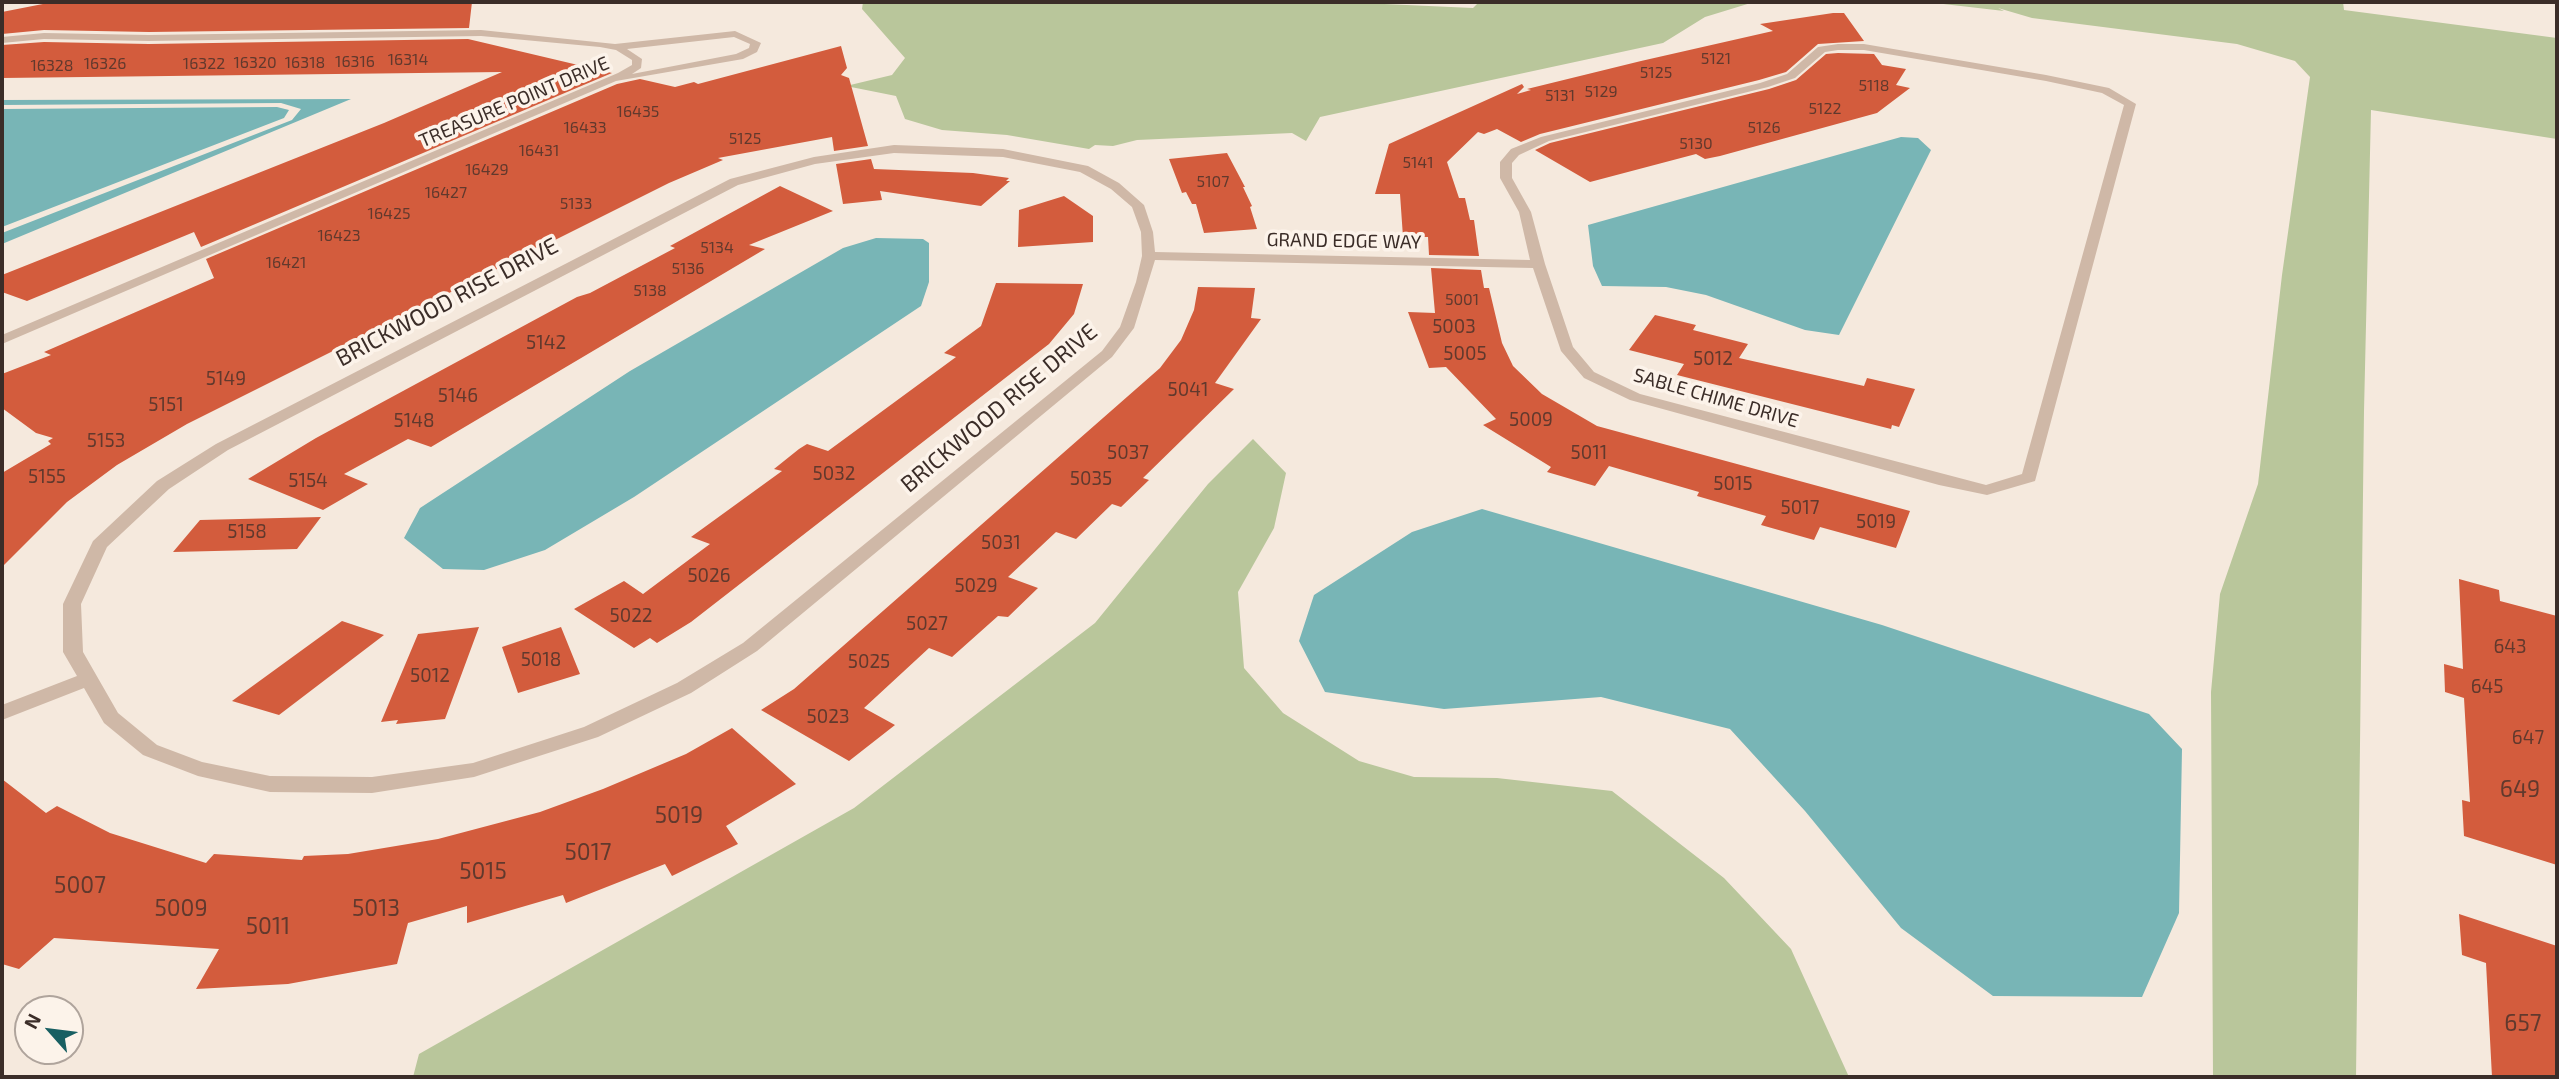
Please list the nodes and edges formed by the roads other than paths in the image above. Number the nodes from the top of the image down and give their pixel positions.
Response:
1 (2, 40) edge
2 (614, 47) junction
3 (610, 80) junction
4 (1149, 256) junction
5 (1538, 264) junction
6 (2, 340) edge
7 (89, 679) junction
8 (2, 713) edge

1 - 2 street, TREASURE POINT DRIVE
2 - 3 street, TREASURE POINT DRIVE
2 - 3 street
3 - 6 street, TREASURE POINT DRIVE
4 - 5 street, GRAND EDGE WAY
4 - 7 street, BRICKWOOD RISE DRIVE
4 - 7 street, BRICKWOOD RISE DRIVE
5 - 5 street, SABLE CHIME DRIVE
7 - 8 street

